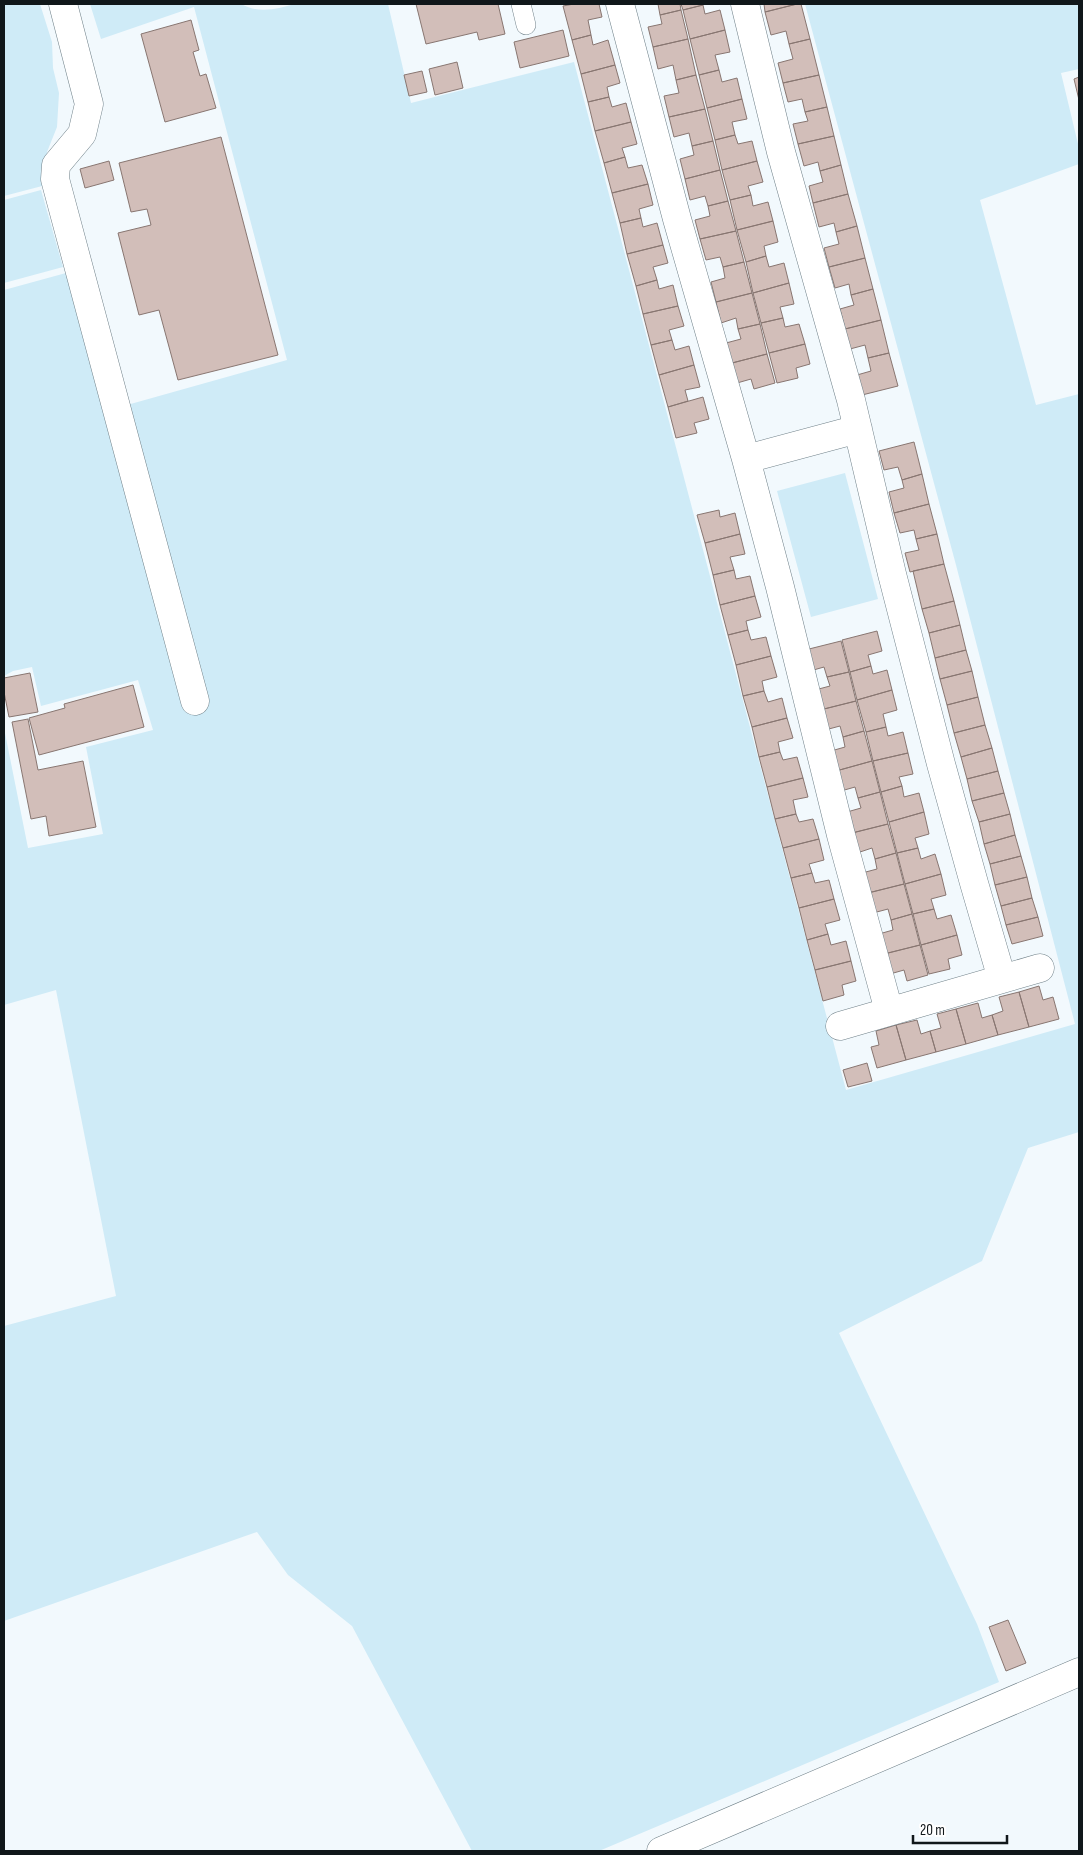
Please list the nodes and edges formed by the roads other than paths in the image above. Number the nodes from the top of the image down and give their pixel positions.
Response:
1 (64, 4) edge
2 (521, 4) edge
3 (620, 4) edge
4 (745, 4) edge
5 (526, 25) dead end
6 (858, 429) junction
7 (746, 459) junction
8 (195, 701) dead end
9 (1040, 968) dead end
10 (1002, 979) junction
11 (889, 1011) junction
12 (840, 1026) dead end
13 (1079, 1672) edge
14 (661, 1851) edge

1 - 8 street
2 - 5 lane
3 - 7 street
4 - 6 street
6 - 7 street
6 - 10 street
7 - 11 street
9 - 10 street
10 - 11 street
11 - 12 street
13 - 14 street

